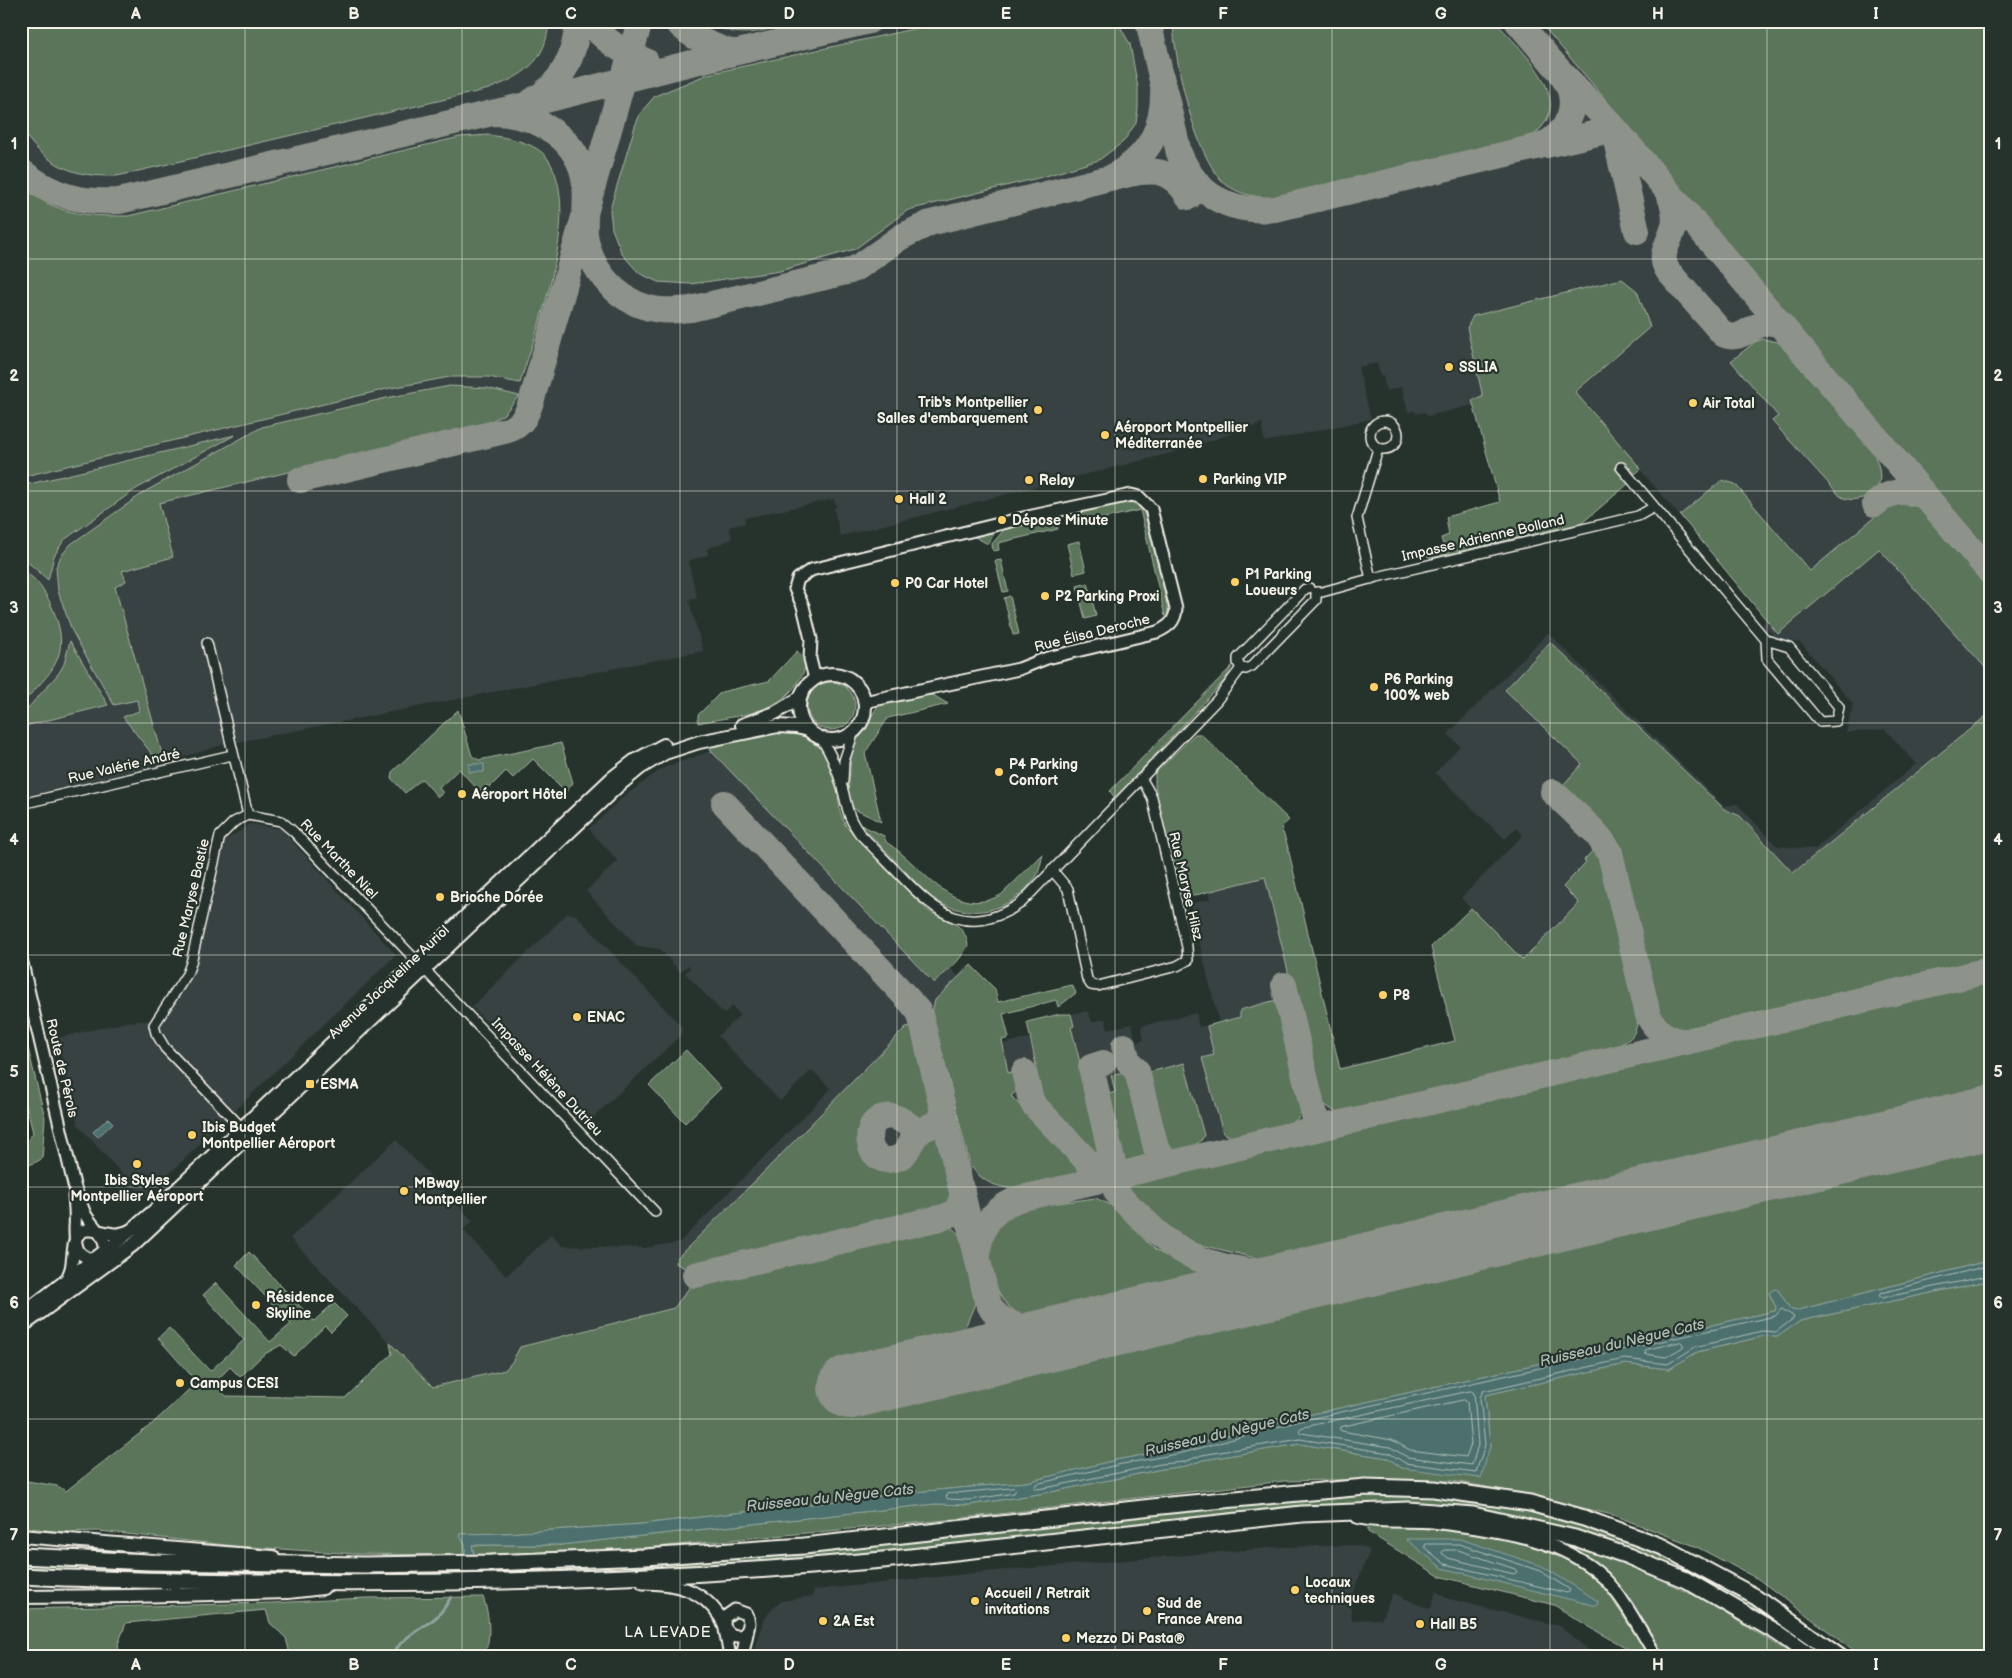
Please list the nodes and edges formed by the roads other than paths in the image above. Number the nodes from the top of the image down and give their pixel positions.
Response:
1 (1378, 449) dead end
2 (1621, 467) dead end
3 (1654, 507) junction
4 (1371, 579) junction
5 (1312, 590) junction
6 (1766, 640) junction
7 (207, 643) dead end
8 (1241, 668) junction
9 (815, 679) junction
10 (800, 698) junction
11 (864, 702) junction
12 (809, 730) junction
13 (854, 731) junction
14 (820, 738) junction
15 (232, 755) junction
16 (1140, 779) junction
17 (843, 789) junction
18 (21, 804) edge
19 (248, 815) junction
20 (1052, 870) junction
21 (22, 965) edge
22 (421, 965) junction
23 (246, 1131) junction
24 (74, 1184) junction
25 (655, 1212) dead end
26 (133, 1229) junction
27 (99, 1232) junction
28 (75, 1241) junction
29 (121, 1255) junction
30 (102, 1258) junction
31 (61, 1285) junction
32 (21, 1315) edge
33 (38, 1315) junction
34 (21, 1327) edge
35 (1344, 1512) junction
36 (21, 1536) edge
37 (21, 1556) edge
38 (365, 1565) junction
39 (21, 1576) edge
40 (617, 1578) junction
41 (365, 1584) junction
42 (21, 1597) edge
43 (724, 1624) junction
44 (748, 1629) junction
45 (730, 1657) edge
46 (742, 1657) edge
47 (1657, 1657) edge
48 (1812, 1657) edge
49 (1840, 1657) edge

1 - 4 street
2 - 3 street
3 - 4 street, Impasse Adrienne Bolland
3 - 6 street
4 - 5 street, Impasse Adrienne Bolland
5 - 8 street
5 - 8 street
6 - 6 street
7 - 15 street
8 - 16 street
9 - 10 main road
9 - 11 main road
9 - 11 street, Rue Élisa Deroche
10 - 12 main road
10 - 22 main road, Avenue Jacqueline Auriol
11 - 13 main road
12 - 14 main road
12 - 22 main road, Avenue Jacqueline Auriol
13 - 14 main road
13 - 17 street
14 - 17 street
15 - 18 street, Rue Valérie André
15 - 19 street
16 - 20 street
16 - 20 street, Rue Maryse Hilsz
17 - 20 street
19 - 22 street, Rue Marthe Niel
19 - 23 street, Rue Maryse Bastie
21 - 24 street, Route de Pérols
22 - 23 main road, Avenue Jacqueline Auriol
22 - 25 street, Impasse Hélène Dutrieu
23 - 26 main road, Avenue Jacqueline Auriol
23 - 29 main road, Avenue Jacqueline Auriol
24 - 27 street, Route de Pérols
24 - 28 street, Route de Pérols
26 - 27 street
26 - 30 main road, Avenue Jacqueline Auriol
27 - 28 street
27 - 30 street
28 - 30 street
28 - 31 street, Route de Pérols
29 - 30 street
29 - 33 main road, Avenue Jacqueline Auriol
30 - 31 main road, Avenue Jacqueline Auriol
30 - 33 street
31 - 32 main road, Avenue Jacqueline Auriol
33 - 34 main road, Avenue Jacqueline Auriol
35 - 40 highway
35 - 47 street
35 - 48 highway
36 - 38 main road
37 - 38 highway
38 - 49 highway
39 - 41 highway
40 - 41 highway
40 - 43 street
41 - 42 main road
43 - 44 street
43 - 44 street
43 - 45 street
44 - 46 street

